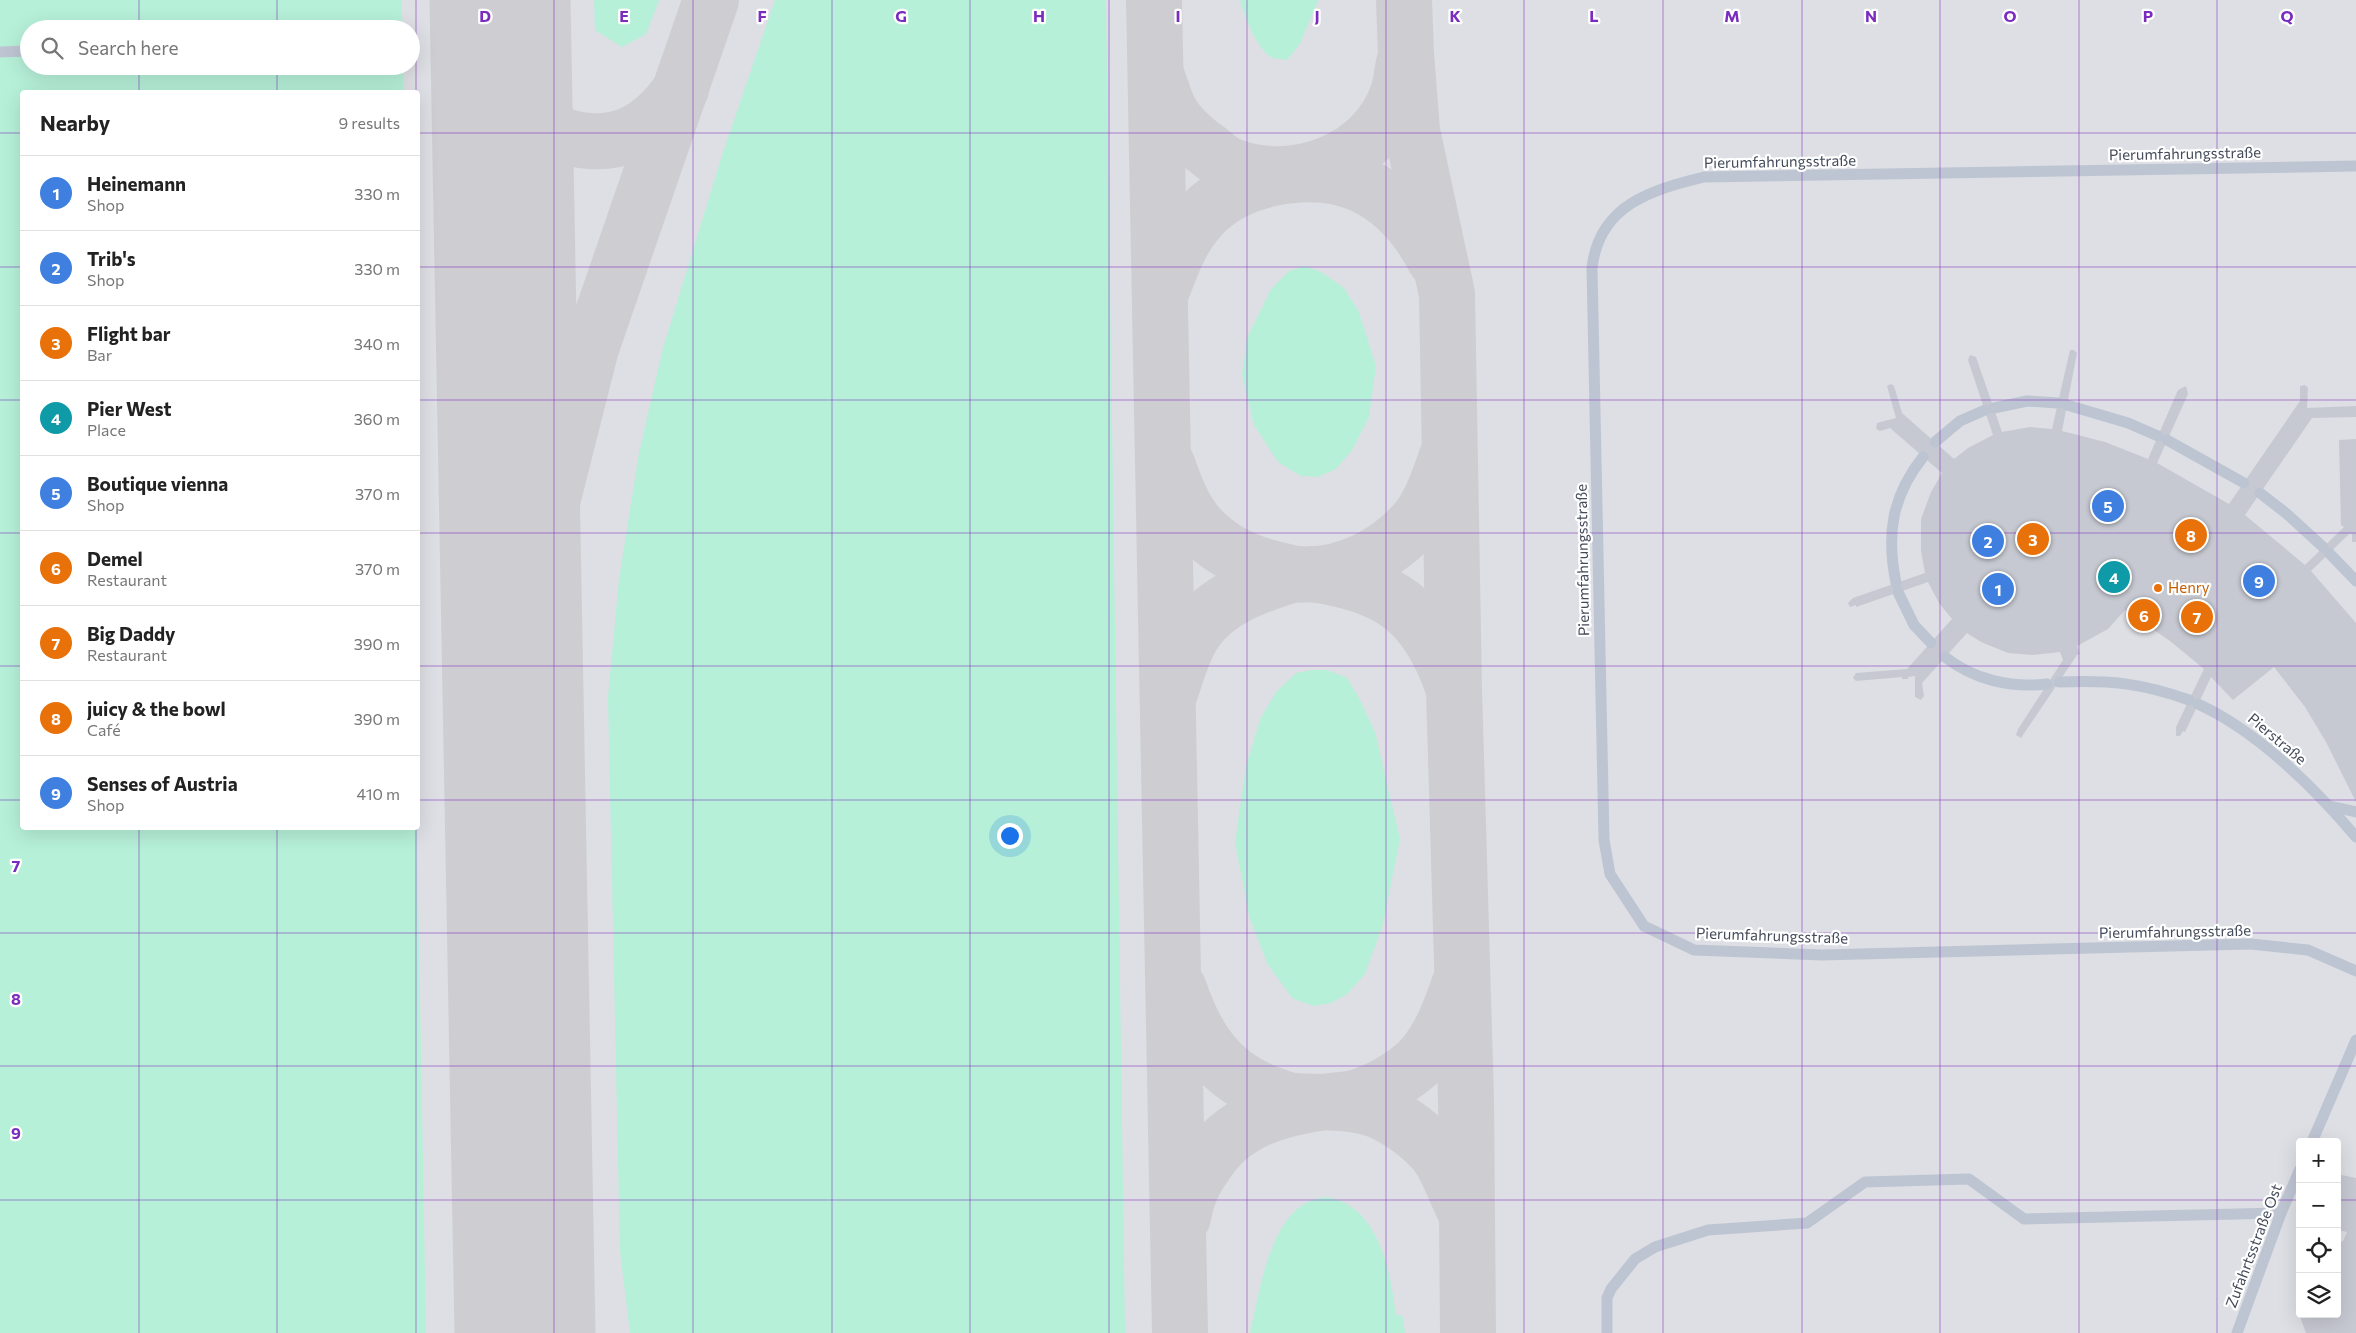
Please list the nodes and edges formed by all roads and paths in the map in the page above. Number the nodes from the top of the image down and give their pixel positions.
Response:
1 (20, 51) edge
2 (0, 52) edge
3 (2356, 166) edge
4 (1935, 442) dead end
5 (1923, 457) dead end
6 (2244, 483) dead end
7 (2260, 494) dead end
8 (2356, 581) edge
9 (1931, 643) dead end
10 (1945, 656) dead end
11 (2059, 682) dead end
12 (2047, 684) dead end
13 (2330, 806) junction
14 (2356, 812) edge
15 (2356, 837) edge
16 (2356, 971) edge
17 (2356, 1040) edge
18 (2314, 1138) edge
19 (2296, 1179) edge
20 (2281, 1213) junction
21 (1608, 1333) edge
22 (2237, 1333) edge

1 - 2 lane
3 - 16 lane, Pierumfahrungsstraße
4 - 6 lane
5 - 9 lane
7 - 8 lane
10 - 12 lane
11 - 13 lane, Pierstraße
13 - 14 lane, Pierstraße
13 - 15 lane, Pierstraße
17 - 18 lane
19 - 20 lane, Zufahrtsstraße Ost
20 - 21 lane
20 - 22 lane, Zufahrtsstraße Ost

